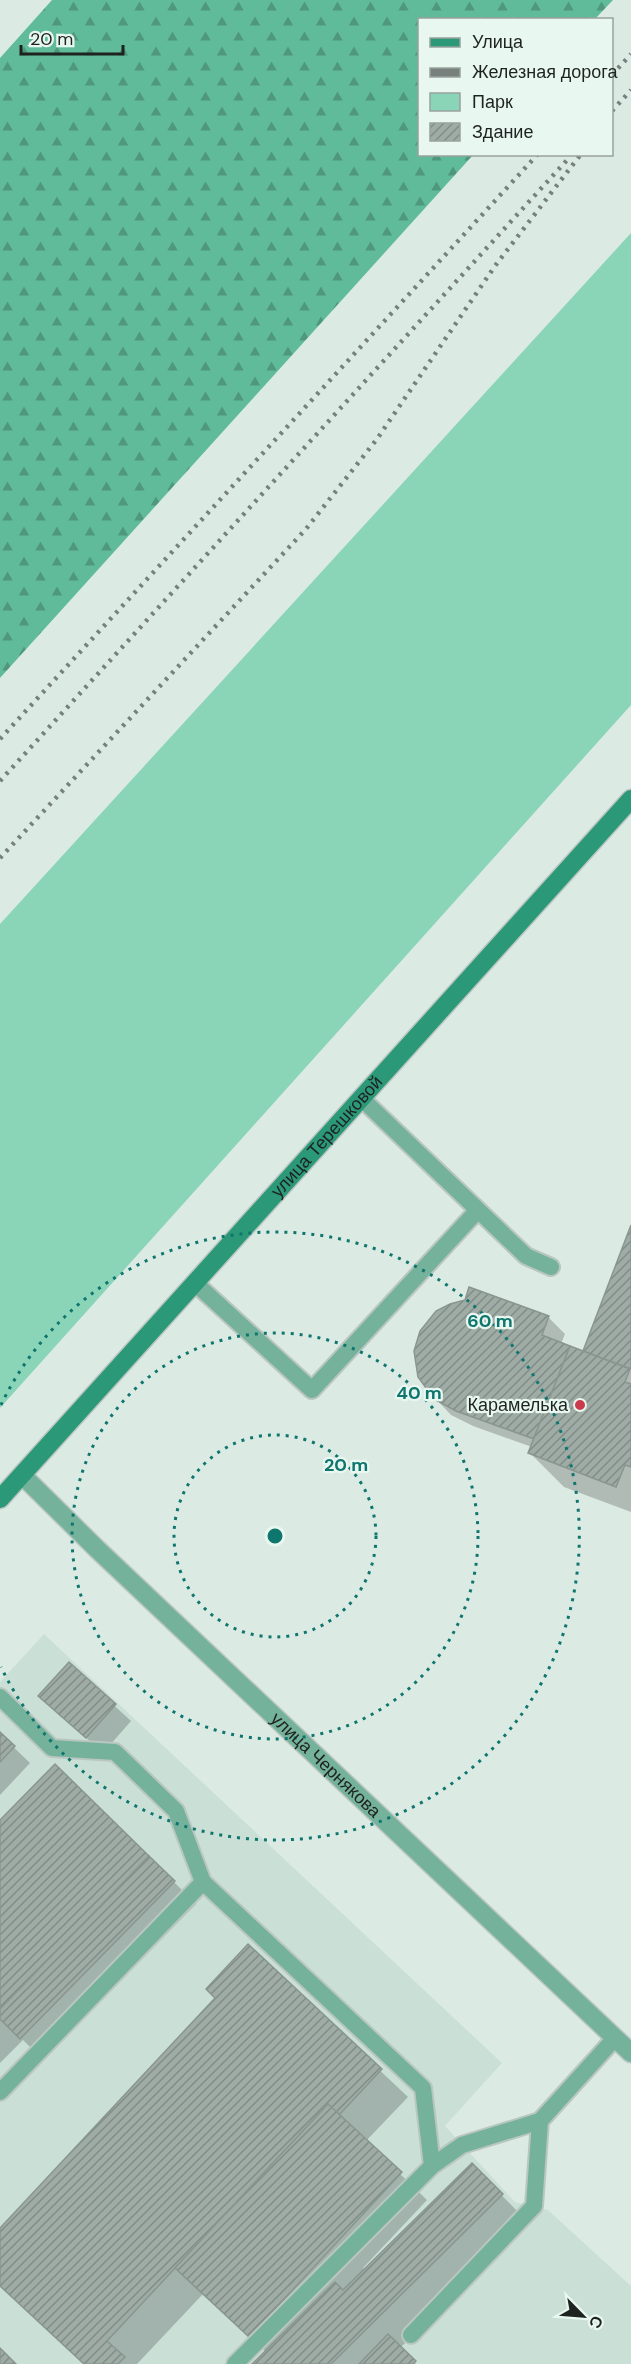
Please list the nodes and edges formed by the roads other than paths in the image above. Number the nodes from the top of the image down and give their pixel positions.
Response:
1 (631, 798) edge
2 (361, 1098) junction
3 (477, 1211) junction
4 (551, 1267) dead end
5 (195, 1283) junction
6 (22, 1475) junction
7 (0, 1499) edge
8 (0, 1696) edge
9 (202, 1882) junction
10 (615, 2038) junction
11 (631, 2053) edge
12 (0, 2092) edge
13 (540, 2121) junction
14 (432, 2166) junction
15 (411, 2334) dead end
16 (235, 2364) edge

1 - 2 main road, улица Терешковой
2 - 3 lane
2 - 5 main road, улица Терешковой
3 - 4 lane
3 - 5 lane
5 - 6 main road, улица Терешковой
6 - 7 main road, улица Терешковой
6 - 10 street, улица Чернякова
8 - 9 lane
9 - 12 lane
9 - 14 lane
10 - 11 street, улица Чернякова
10 - 13 lane
13 - 14 lane
13 - 15 lane
14 - 16 lane

